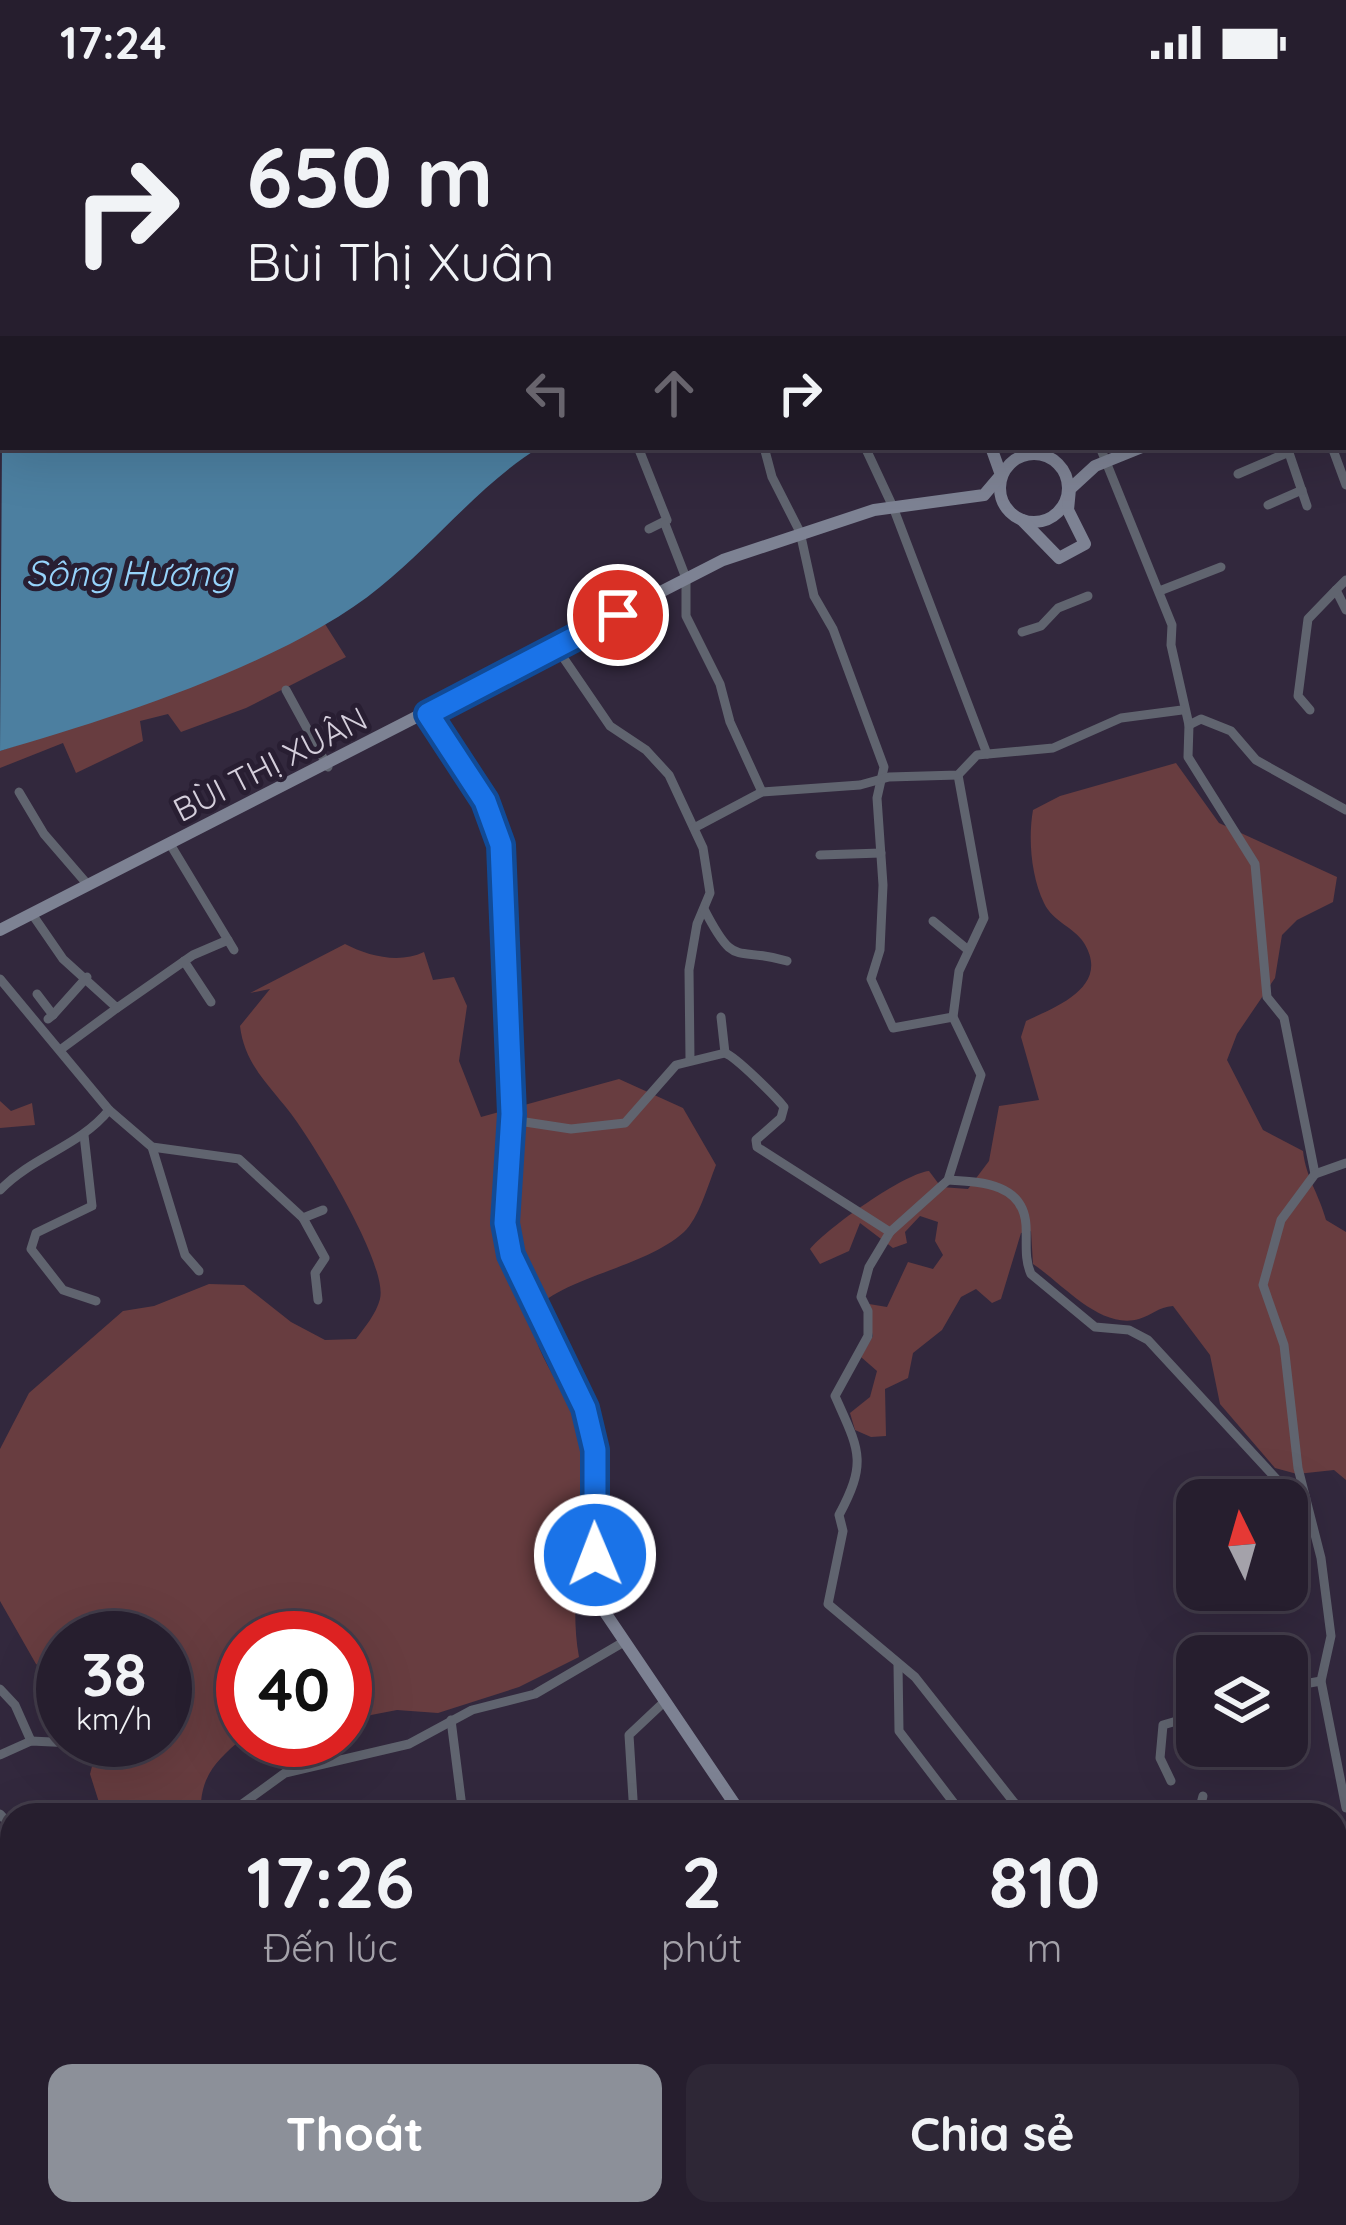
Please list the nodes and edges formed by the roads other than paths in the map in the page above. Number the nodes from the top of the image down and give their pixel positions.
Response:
1 (640, 450) edge
2 (765, 450) edge
3 (866, 450) edge
4 (992, 450) edge
5 (1100, 450) edge
6 (1135, 450) edge
7 (1288, 450) edge
8 (1333, 450) edge
9 (1040, 453) edge
10 (1100, 464) junction
11 (1238, 474) dead end
12 (1001, 475) junction
13 (1346, 485) edge
14 (1302, 490) junction
15 (965, 499) junction
16 (1067, 499) junction
17 (1268, 505) dead end
18 (1307, 506) dead end
19 (893, 507) junction
20 (1017, 518) junction
21 (665, 524) junction
22 (649, 529) dead end
23 (800, 532) junction
24 (1221, 567) dead end
25 (686, 578) junction
26 (1346, 580) edge
27 (1162, 590) junction
28 (1336, 590) junction
29 (1088, 596) dead end
30 (1346, 610) edge
31 (1022, 632) dead end
32 (556, 647) junction
33 (286, 691) dead end
34 (1182, 710) junction
35 (1310, 710) dead end
36 (428, 714) junction
37 (1190, 725) junction
38 (987, 754) junction
39 (328, 767) junction
40 (958, 775) junction
41 (880, 778) junction
42 (19, 792) dead end
43 (762, 792) junction
44 (1346, 810) edge
45 (694, 828) junction
46 (170, 844) junction
47 (881, 853) junction
48 (820, 855) dead end
49 (88, 885) junction
50 (704, 909) junction
51 (32, 914) junction
52 (933, 920) dead end
53 (0, 930) edge
54 (968, 950) junction
55 (184, 961) junction
56 (787, 961) dead end
57 (87, 977) junction
58 (0, 979) edge
59 (37, 994) dead end
60 (212, 1002) dead end
61 (118, 1008) junction
62 (52, 1016) junction
63 (721, 1017) dead end
64 (952, 1017) junction
65 (40, 1026) junction
66 (60, 1050) junction
67 (725, 1053) junction
68 (690, 1059) junction
69 (109, 1110) junction
70 (512, 1120) junction
71 (84, 1135) junction
72 (152, 1147) junction
73 (1346, 1163) edge
74 (1315, 1174) junction
75 (949, 1180) junction
76 (0, 1190) edge
77 (323, 1210) dead end
78 (303, 1218) junction
79 (890, 1232) junction
80 (199, 1271) dead end
81 (318, 1300) dead end
82 (96, 1301) dead end
83 (1309, 1514) junction
84 (622, 1643) junction
85 (898, 1666) junction
86 (1321, 1681) junction
87 (1308, 1683) edge
88 (0, 1689) edge
89 (663, 1703) junction
90 (451, 1720) junction
91 (1176, 1721) edge
92 (31, 1741) junction
93 (36, 1741) edge
94 (0, 1755) edge
95 (1171, 1781) dead end
96 (1203, 1796) dead end
97 (244, 1803) edge
98 (462, 1803) edge
99 (633, 1803) edge
100 (734, 1803) edge
101 (954, 1803) edge
102 (1014, 1803) edge
103 (1201, 1803) edge
104 (1345, 1803) edge

1 - 21 street
2 - 23 street
3 - 19 street
4 - 12 street
5 - 10 street
6 - 10 street
7 - 11 street
7 - 14 street
8 - 13 street
9 - 10 street
9 - 12 street
9 - 16 street
10 - 16 street
10 - 27 street
12 - 15 street
12 - 20 street
14 - 17 street
14 - 18 street
15 - 19 street, BÙI THỊ XUÂN
15 - 20 street
16 - 20 street
16 - 20 street
19 - 23 street, BÙI THỊ XUÂN
19 - 38 street
21 - 22 street
21 - 25 street
23 - 25 street, BÙI THỊ XUÂN
23 - 41 street
24 - 27 street
25 - 32 street, BÙI THỊ XUÂN
25 - 43 street
26 - 28 street
27 - 34 street
28 - 30 street
28 - 35 street
29 - 31 street
32 - 36 street, BÙI THỊ XUÂN
32 - 45 street
33 - 39 street
34 - 37 street
34 - 38 street
36 - 39 street, BÙI THỊ XUÂN
36 - 70 street
37 - 44 street
37 - 74 street
38 - 40 street
39 - 46 street, BÙI THỊ XUÂN
40 - 41 street
40 - 54 street
41 - 43 street
41 - 47 street
42 - 49 street
43 - 45 street
45 - 50 street
46 - 49 street, BÙI THỊ XUÂN
46 - 55 street
47 - 48 street
47 - 64 street
49 - 51 street, BÙI THỊ XUÂN
50 - 56 street
50 - 68 street
51 - 53 street, BÙI THỊ XUÂN
51 - 57 street
52 - 54 street
54 - 64 street
55 - 60 street
55 - 61 street
57 - 61 street
57 - 62 street
58 - 65 street
59 - 62 street
61 - 66 street
62 - 65 street
63 - 67 street
64 - 75 street
65 - 66 street
66 - 69 street
67 - 68 street
67 - 79 street
68 - 70 street
69 - 71 street
69 - 72 street
70 - 84 street
71 - 76 street
71 - 82 street
72 - 78 street
72 - 80 street
73 - 74 street
74 - 83 street
75 - 79 street
75 - 83 street
77 - 78 street
78 - 81 street
79 - 85 street
83 - 86 street
84 - 89 street
84 - 90 street
85 - 101 street
85 - 102 street
86 - 87 street
86 - 104 street
88 - 92 street
89 - 99 street
89 - 100 street
90 - 97 street
90 - 98 street
91 - 95 street
92 - 93 street
92 - 94 street
96 - 103 street

